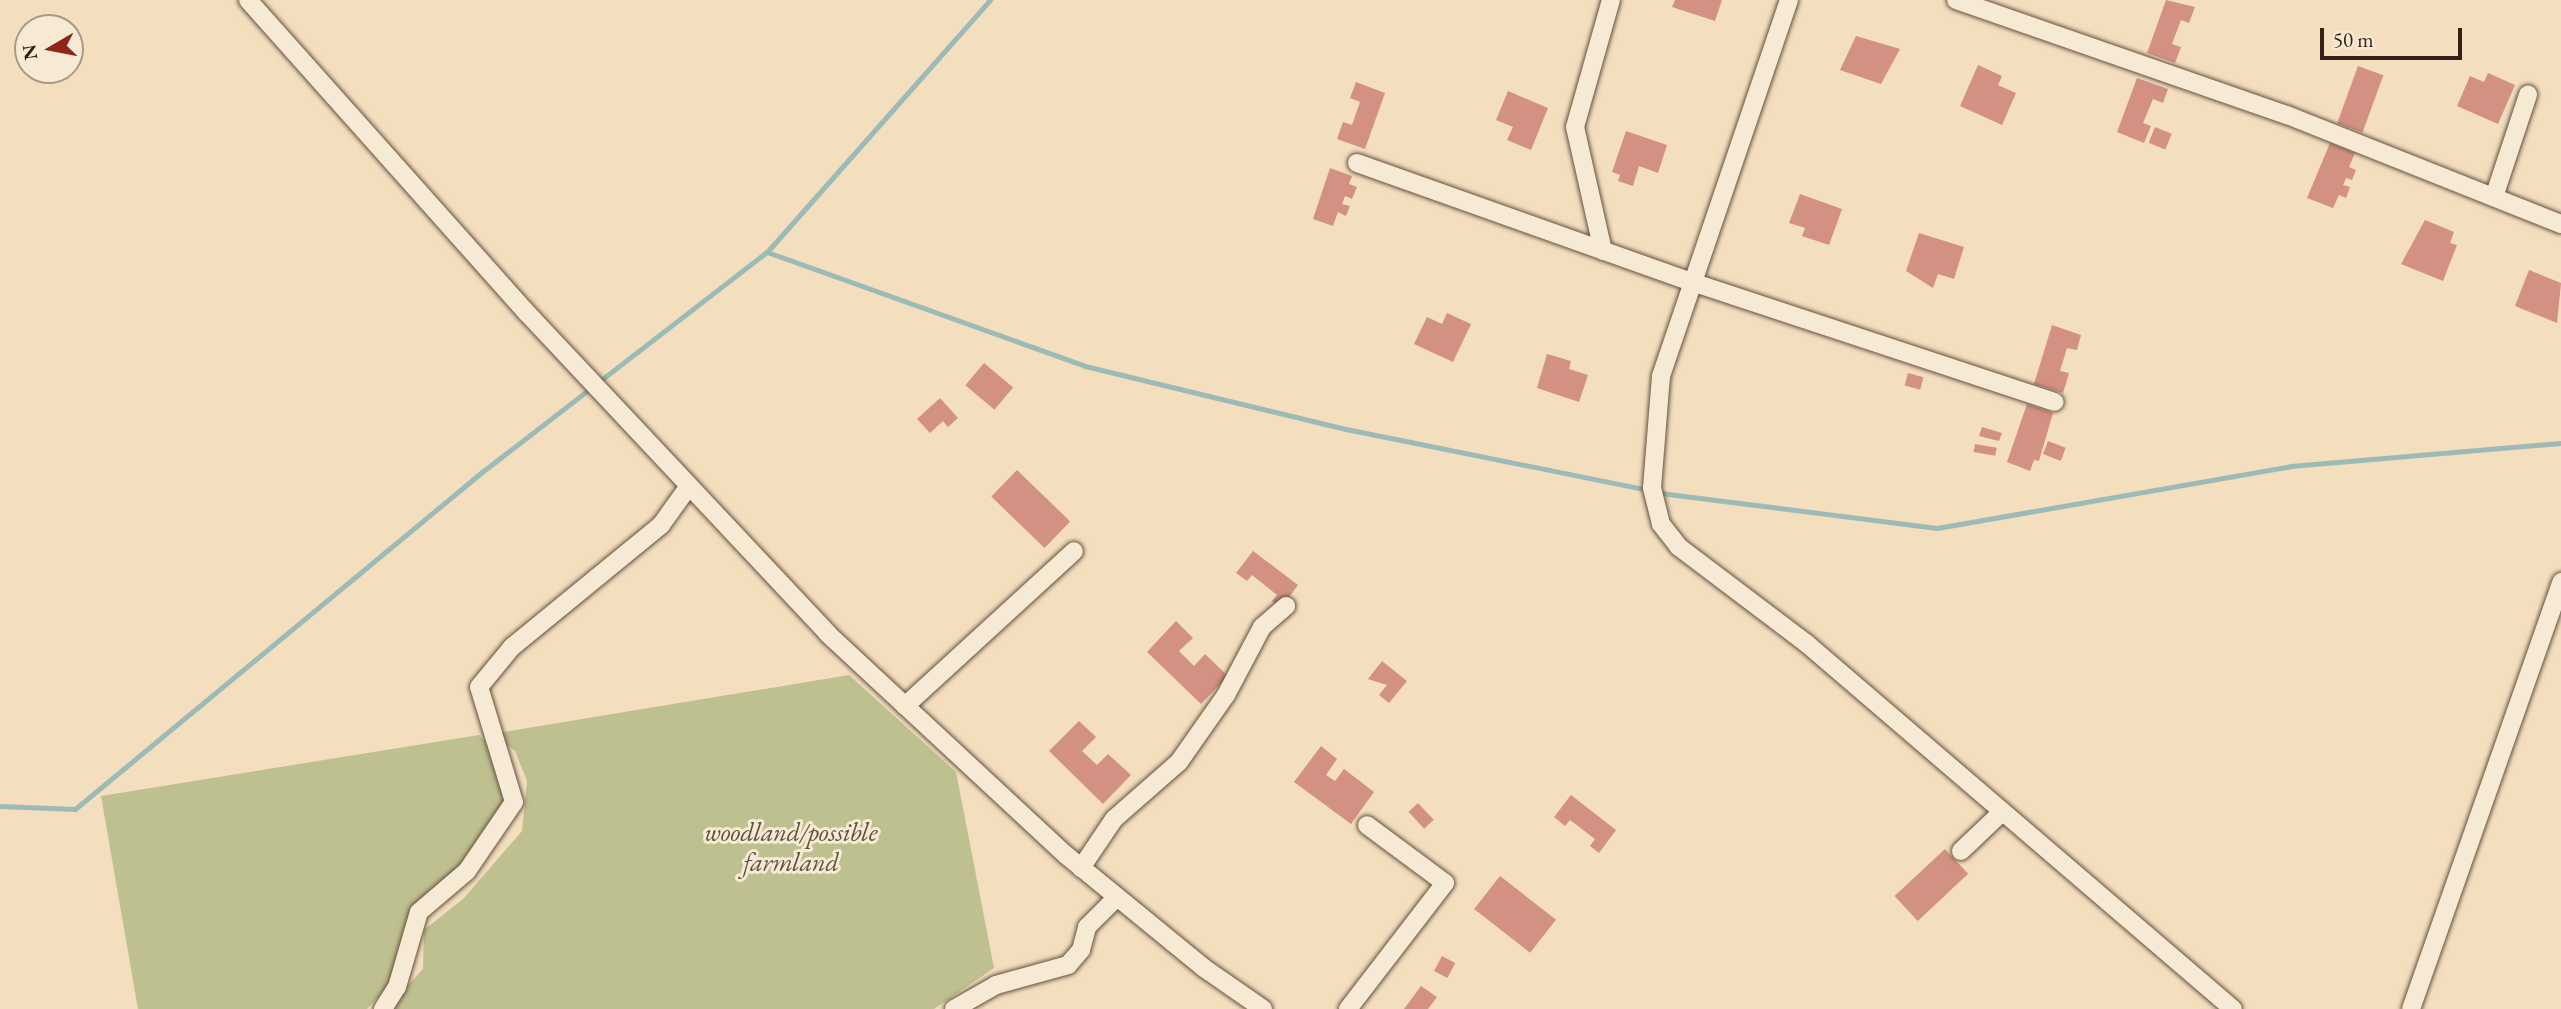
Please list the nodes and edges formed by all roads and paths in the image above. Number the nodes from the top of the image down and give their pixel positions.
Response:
1 (248, 0) edge
2 (1611, 0) edge
3 (1789, 0) edge
4 (1955, 0) edge
5 (2528, 94) dead end
6 (1357, 163) dead end
7 (2494, 197) junction
8 (2561, 224) edge
9 (1603, 251) junction
10 (1689, 281) junction
11 (2055, 402) dead end
12 (689, 486) junction
13 (1074, 551) dead end
14 (2561, 582) edge
15 (1286, 606) dead end
16 (905, 706) junction
17 (2002, 813) junction
18 (1367, 825) dead end
19 (1961, 851) dead end
20 (1082, 868) junction
21 (1117, 897) junction
22 (383, 1009) edge
23 (954, 1009) edge
24 (1263, 1009) edge
25 (1348, 1009) edge
26 (2233, 1009) edge
27 (2411, 1009) edge

1 - 12 street
2 - 9 street
3 - 10 street
4 - 7 street
5 - 7 street
6 - 9 street
7 - 8 street
9 - 10 street
10 - 11 street
10 - 17 street
12 - 16 street
12 - 22 street
13 - 16 street
14 - 27 street
15 - 20 street
16 - 20 street
17 - 19 street
17 - 26 street
18 - 25 street
20 - 21 street
21 - 23 street
21 - 24 street

